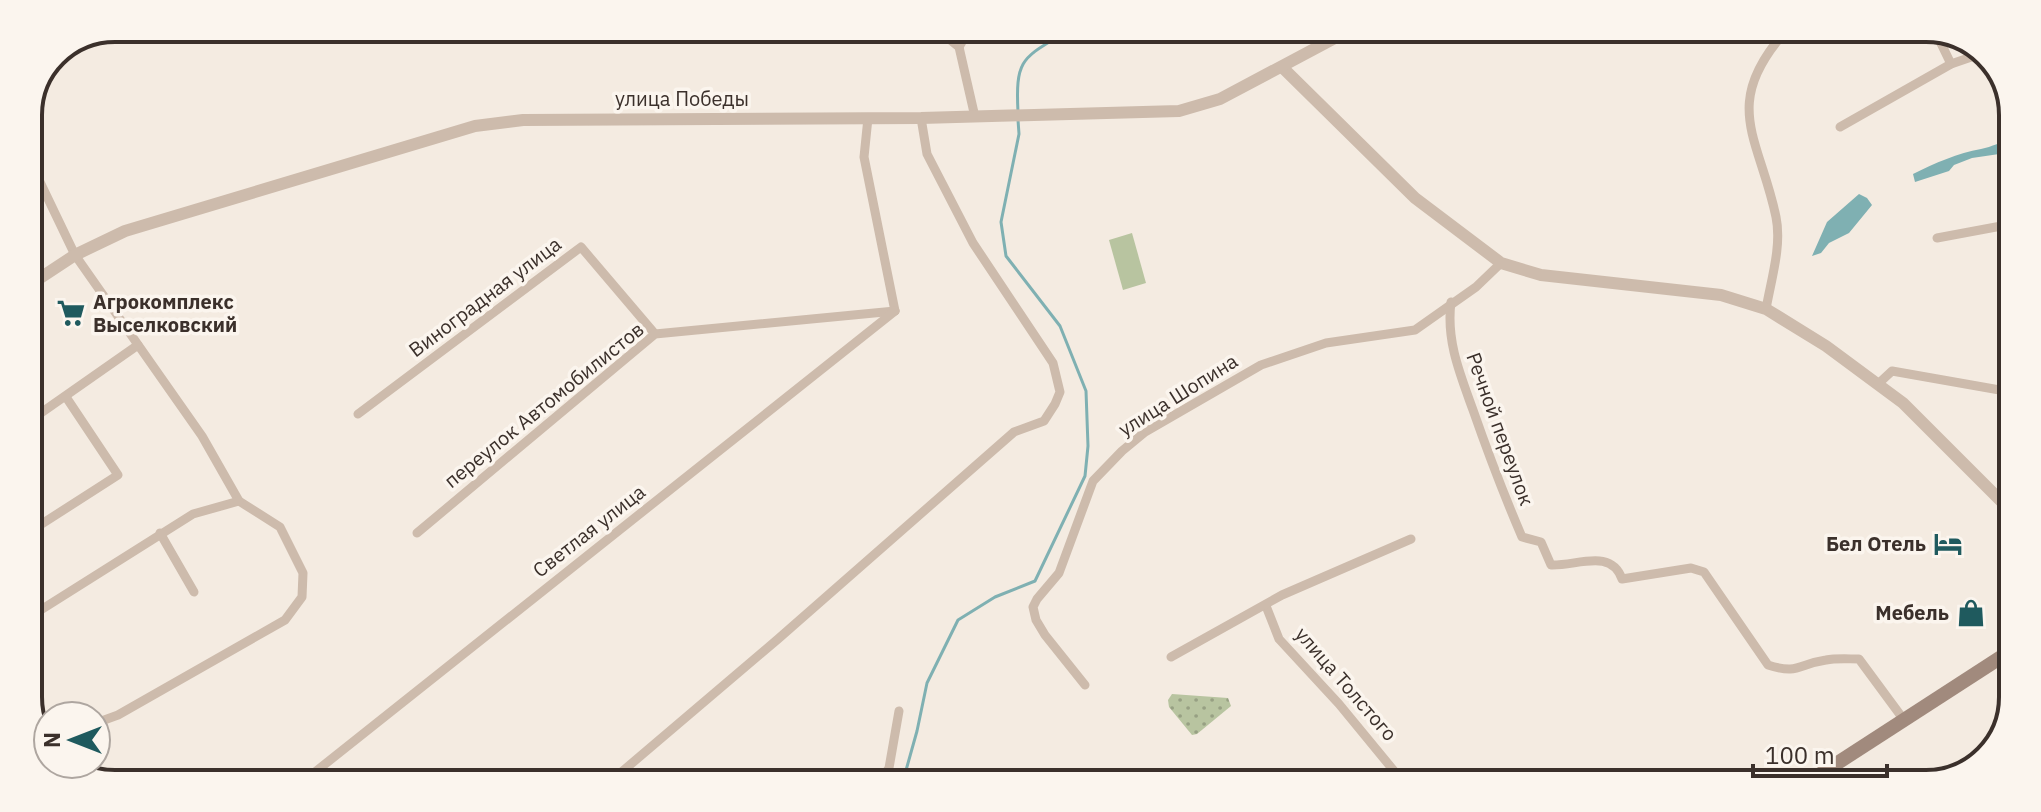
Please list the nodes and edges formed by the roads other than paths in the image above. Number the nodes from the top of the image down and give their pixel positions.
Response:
1 (953, 42) edge
2 (962, 42) edge
3 (1328, 42) edge
4 (1776, 42) edge
5 (1941, 43) edge
6 (959, 47) junction
7 (1971, 57) edge
8 (1951, 64) junction
9 (1282, 67) junction
10 (975, 117) junction
11 (868, 118) junction
12 (921, 118) junction
13 (1840, 127) dead end
14 (42, 186) edge
15 (1999, 226) edge
16 (1937, 238) dead end
17 (75, 255) junction
18 (1501, 263) junction
19 (42, 277) edge
20 (1451, 302) junction
21 (1766, 309) junction
22 (895, 311) junction
23 (655, 334) junction
24 (138, 345) junction
25 (1878, 384) junction
26 (1999, 390) edge
27 (66, 397) junction
28 (42, 413) edge
29 (358, 414) dead end
30 (1999, 499) edge
31 (239, 501) junction
32 (42, 524) edge
33 (160, 533) junction
34 (417, 533) dead end
35 (1411, 539) dead end
36 (194, 592) dead end
37 (1266, 606) junction
38 (42, 609) edge
39 (1171, 657) dead end
40 (1999, 658) edge
41 (1085, 685) dead end
42 (899, 711) dead end
43 (112, 717) edge
44 (1904, 720) junction
45 (318, 770) edge
46 (624, 770) edge
47 (888, 770) edge
48 (1393, 770) edge
49 (1827, 770) edge

1 - 6 street
2 - 6 street
3 - 9 street, улица Победы
4 - 21 street
5 - 8 street
6 - 10 street
7 - 8 street
8 - 13 street
9 - 10 street, улица Победы
9 - 18 street
10 - 12 street, улица Победы
11 - 12 street, улица Победы
11 - 17 street, улица Победы
11 - 22 street
12 - 46 street
14 - 17 street
15 - 16 street
17 - 19 street, улица Победы
17 - 24 street
18 - 20 street, улица Шопина
18 - 21 street
20 - 41 street, улица Шопина
20 - 44 street, Речной переулок
21 - 25 street
22 - 23 street, переулок Автомобилистов
22 - 45 street, Светлая улица
23 - 29 street, Виноградная улица
23 - 34 street, переулок Автомобилистов
24 - 27 street
24 - 31 street
25 - 26 street
25 - 30 street
27 - 28 street
27 - 32 street
31 - 33 street
31 - 43 street
33 - 36 street
33 - 38 street
35 - 37 street
37 - 39 street
37 - 48 street, улица Толстого
40 - 44 main road
42 - 47 street
44 - 49 main road

